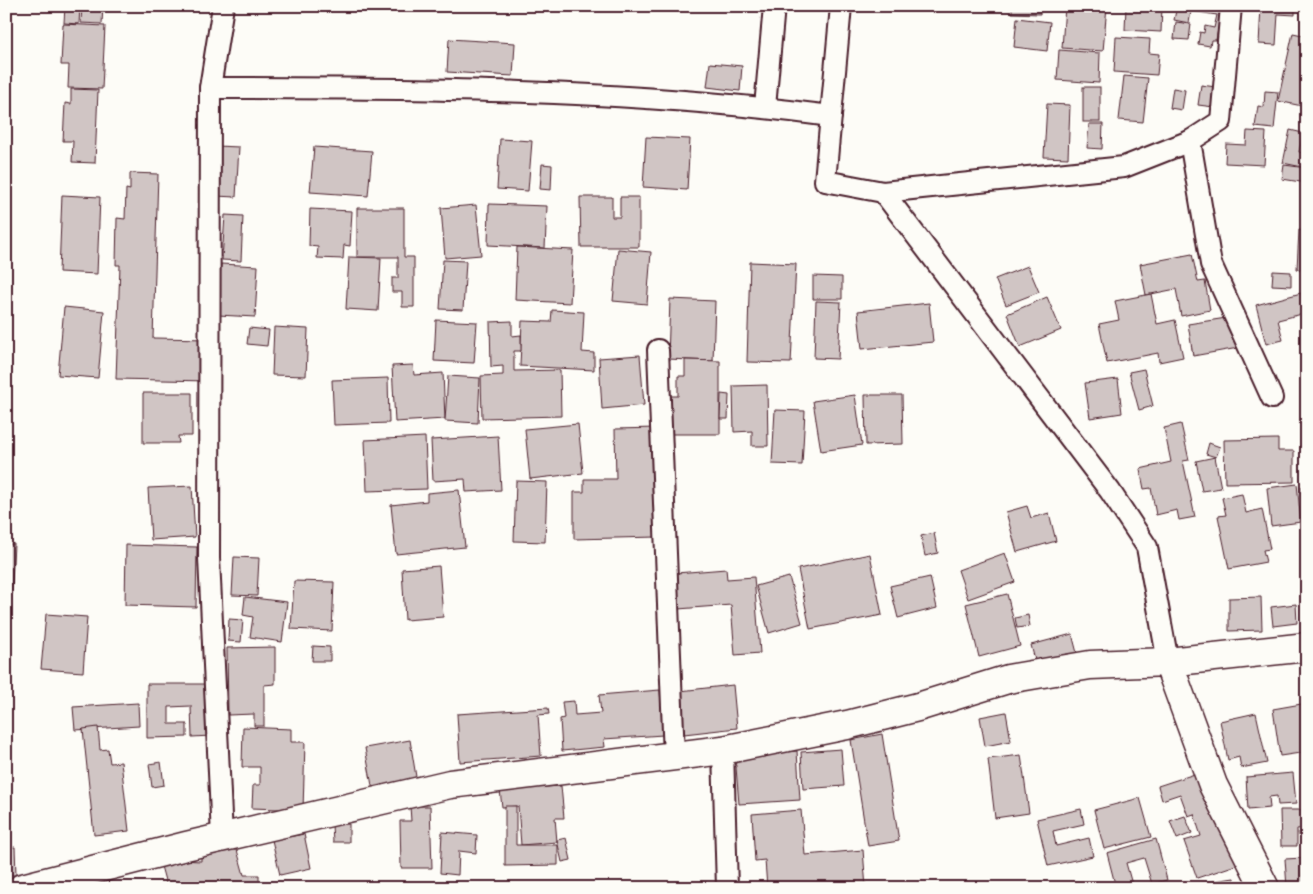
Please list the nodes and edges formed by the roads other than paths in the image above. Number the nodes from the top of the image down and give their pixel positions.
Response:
1 (223, 6) edge
2 (774, 6) edge
3 (841, 6) edge
4 (1231, 6) edge
5 (210, 88) junction
6 (765, 107) junction
7 (831, 116) junction
8 (1190, 140) junction
9 (883, 192) junction
10 (658, 350) dead end
11 (1272, 398) dead end
12 (1307, 647) edge
13 (1168, 662) junction
14 (724, 750) junction
15 (674, 757) junction
16 (222, 837) junction
17 (22, 888) edge
18 (727, 888) edge
19 (1265, 888) edge

1 - 5 street
2 - 6 street
3 - 7 street
4 - 8 street
5 - 6 street
5 - 16 street
6 - 7 street
7 - 9 street
8 - 9 street
8 - 11 street
9 - 13 street
10 - 15 street
12 - 13 street
13 - 14 street
13 - 19 street
14 - 15 street
14 - 18 street
15 - 16 street
16 - 17 street

